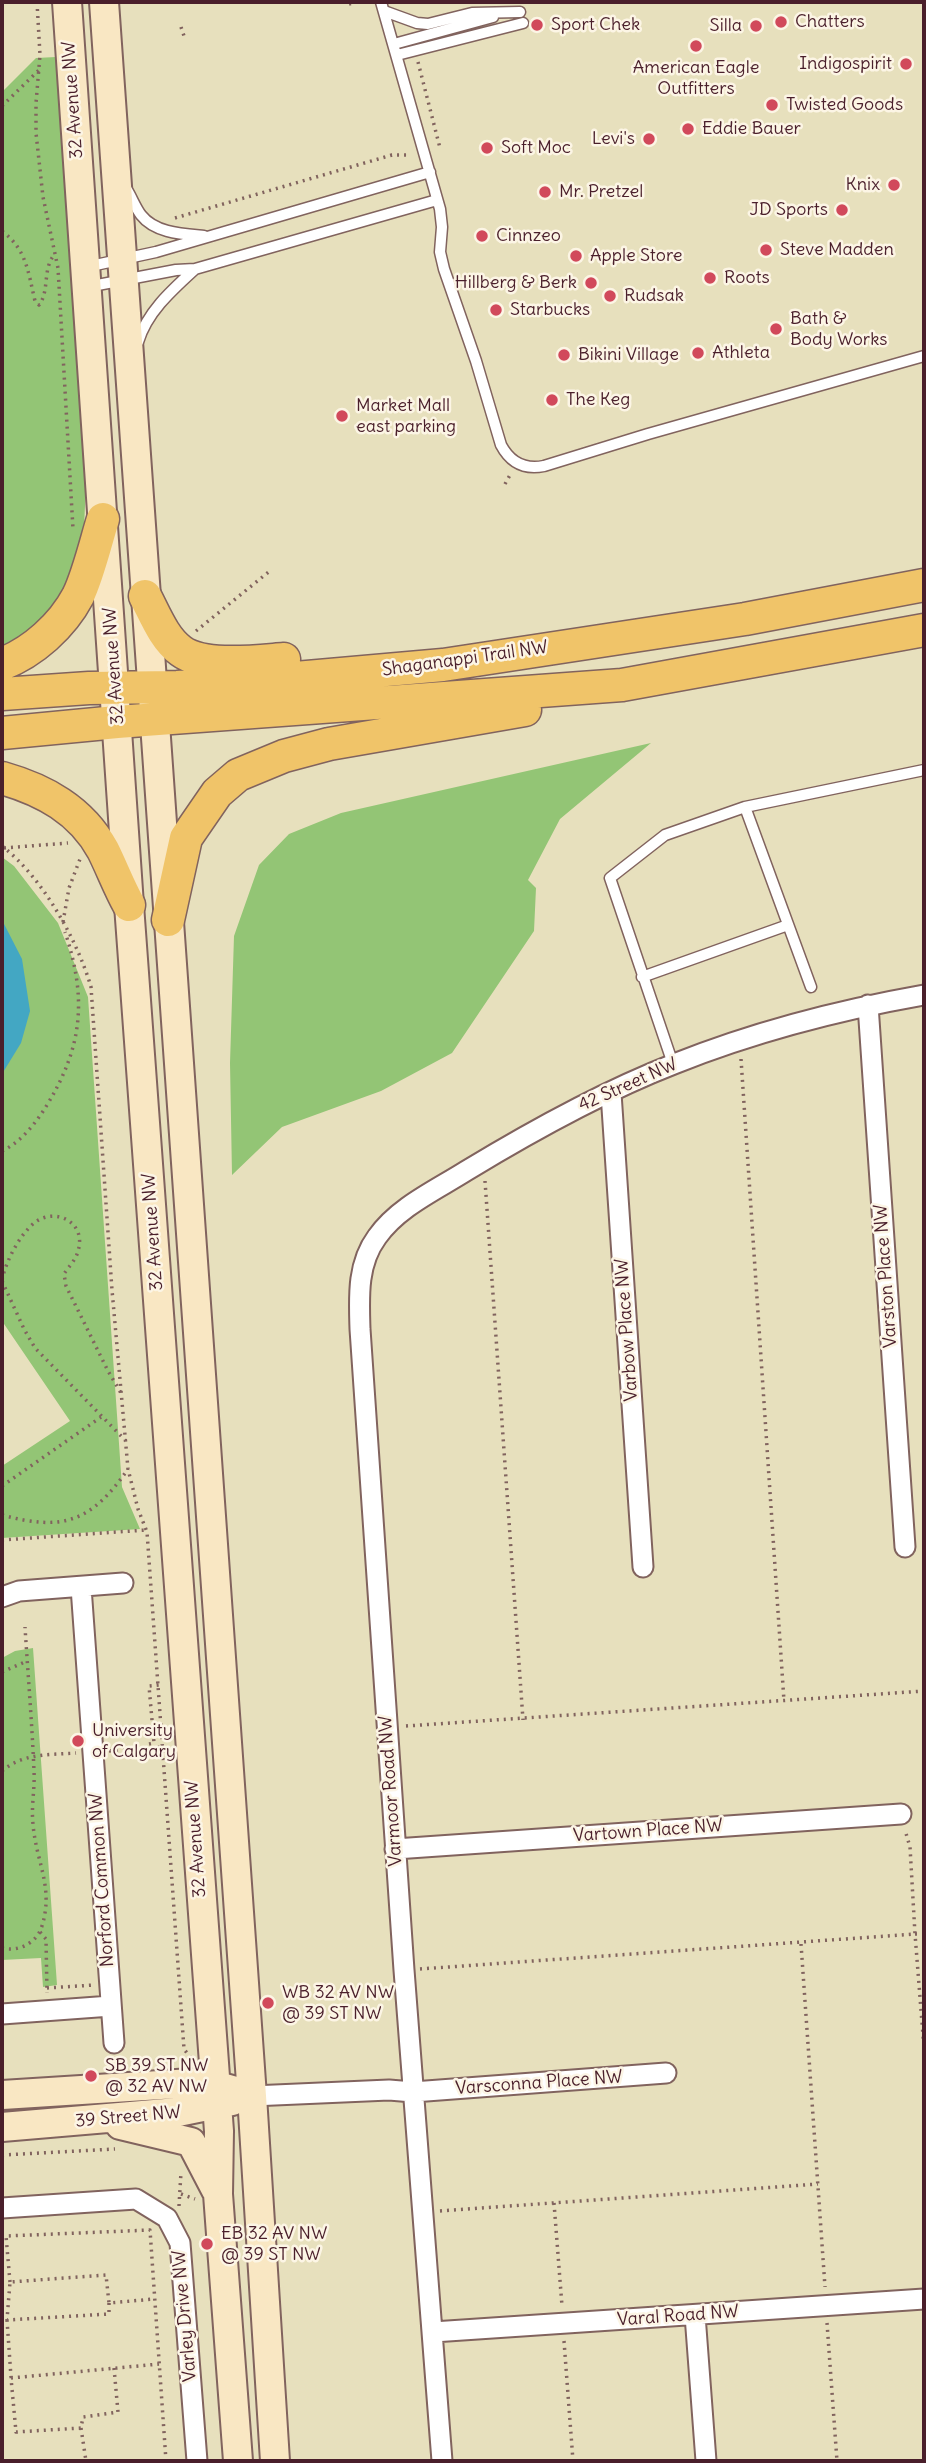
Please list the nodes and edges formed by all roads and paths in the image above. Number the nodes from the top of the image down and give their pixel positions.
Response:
1 (37, 2) edge
2 (67, 2) edge
3 (104, 2) edge
4 (117, 2) edge
5 (356, 2) edge
6 (349, 4) dead end
7 (382, 6) edge
8 (520, 12) dead end
9 (504, 14) junction
10 (523, 23) dead end
11 (181, 27) dead end
12 (107, 35) junction
13 (184, 36) dead end
14 (394, 44) junction
15 (397, 55) junction
16 (416, 55) dead end
17 (39, 70) junction
18 (2, 106) edge
19 (440, 148) dead end
20 (413, 155) dead end
21 (430, 172) junction
22 (116, 176) junction
23 (437, 200) junction
24 (166, 220) dead end
25 (2, 231) edge
26 (211, 236) junction
27 (56, 253) junction
28 (79, 269) junction
29 (195, 270) junction
30 (123, 271) junction
31 (924, 356) edge
32 (130, 374) junction
33 (510, 475) dead end
34 (505, 484) dead end
35 (103, 519) junction
36 (73, 532) dead end
37 (271, 570) dead end
38 (924, 585) edge
39 (145, 596) junction
40 (924, 630) edge
41 (189, 637) dead end
42 (552, 648) junction
43 (2, 664) edge
44 (622, 685) junction
45 (115, 687) junction
46 (151, 688) junction
47 (2, 694) edge
48 (154, 719) junction
49 (117, 722) junction
50 (2, 733) edge
51 (924, 770) edge
52 (2, 778) edge
53 (745, 807) junction
54 (74, 842) dead end
55 (3, 847) edge
56 (85, 850) dead end
57 (129, 905) junction
58 (168, 919) junction
59 (62, 924) junction
60 (788, 925) junction
61 (642, 977) junction
62 (811, 987) dead end
63 (924, 995) edge
64 (868, 1005) junction
65 (741, 1059) dead end
66 (673, 1064) junction
67 (611, 1093) junction
68 (2, 1150) edge
69 (2, 1158) edge
70 (485, 1181) dead end
71 (369, 1250) joint
72 (2, 1281) edge
73 (122, 1395) junction
74 (101, 1417) junction
75 (127, 1442) junction
76 (128, 1469) junction
77 (2, 1486) edge
78 (2, 1515) edge
79 (146, 1530) junction
80 (2, 1540) edge
81 (905, 1547) dead end
82 (643, 1567) dead end
83 (124, 1583) dead end
84 (81, 1587) junction
85 (3, 1594) edge
86 (24, 1627) dead end
87 (27, 1661) junction
88 (2, 1672) edge
89 (159, 1685) junction
90 (924, 1691) edge
91 (784, 1701) junction
92 (523, 1720) junction
93 (387, 1727) junction
94 (149, 1744) dead end
95 (163, 1747) junction
96 (102, 1751) dead end
97 (85, 1752) dead end
98 (33, 1756) junction
99 (2, 1770) edge
100 (901, 1814) joint
101 (395, 1849) junction
102 (40, 1932) junction
103 (915, 1934) junction
104 (924, 1934) edge
105 (801, 1944) junction
106 (2, 1948) edge
107 (404, 1970) junction
108 (110, 1984) junction
109 (47, 1988) junction
110 (111, 2006) junction
111 (49, 2011) junction
112 (2, 2014) edge
113 (114, 2043) dead end
114 (924, 2048) edge
115 (191, 2059) dead end
116 (666, 2073) dead end
117 (413, 2092) junction
118 (2, 2095) edge
119 (215, 2095) junction
120 (252, 2096) junction
121 (104, 2120) junction
122 (2, 2127) edge
123 (123, 2149) dead end
124 (2, 2154) edge
125 (181, 2165) dead end
126 (818, 2184) junction
127 (218, 2194) junction
128 (554, 2203) junction
129 (2, 2208) edge
130 (178, 2208) dead end
131 (424, 2212) junction
132 (10, 2282) junction
133 (154, 2299) junction
134 (924, 2299) edge
135 (109, 2303) junction
136 (826, 2306) junction
137 (695, 2315) junction
138 (7, 2320) junction
139 (563, 2324) junction
140 (433, 2332) junction
141 (159, 2364) junction
142 (114, 2368) junction
143 (10, 2378) junction
144 (81, 2428) junction
145 (86, 2461) edge
146 (166, 2461) edge
147 (197, 2461) edge
148 (238, 2461) edge
149 (275, 2461) edge
150 (442, 2461) edge
151 (573, 2461) edge
152 (706, 2461) edge
153 (837, 2461) edge

1 - 17 path
2 - 28 main road, 32 Avenue NW
3 - 12 main road, 32 Avenue NW
4 - 12 lane
5 - 6 path
7 - 9 lane
7 - 14 lane
8 - 9 lane
9 - 14 lane
10 - 15 lane
11 - 13 path
12 - 22 main road, 32 Avenue NW
14 - 15 lane
15 - 21 lane
16 - 19 path
17 - 18 path
17 - 27 path
20 - 24 path
21 - 23 lane
21 - 26 lane
22 - 26 lane
22 - 30 main road, 32 Avenue NW
23 - 29 lane
23 - 31 lane
25 - 27 path
26 - 30 lane
27 - 28 path
27 - 36 path
28 - 30 lane
28 - 30 lane
28 - 35 main road, 32 Avenue NW
29 - 30 lane
29 - 32 lane
30 - 32 main road, 32 Avenue NW
32 - 39 main road, 32 Avenue NW
33 - 34 path
35 - 43 main road
35 - 45 main road, 32 Avenue NW
37 - 41 path
38 - 42 main road, Shaganappi Trail NW
39 - 42 main road
39 - 46 main road, 32 Avenue NW
40 - 44 main road, Shaganappi Trail NW
42 - 46 main road, Shaganappi Trail NW
44 - 48 main road, Shaganappi Trail NW
44 - 58 main road
45 - 46 main road, Shaganappi Trail NW
45 - 47 main road, Shaganappi Trail NW
45 - 49 main road, 32 Avenue NW
46 - 48 main road, 32 Avenue NW
48 - 49 main road, Shaganappi Trail NW
48 - 58 main road, 32 Avenue NW
49 - 50 main road, Shaganappi Trail NW
49 - 57 main road, 32 Avenue NW
51 - 53 lane
52 - 57 main road
53 - 60 lane
53 - 61 lane
54 - 55 path
55 - 59 path
56 - 59 path
57 - 119 main road, 32 Avenue NW
58 - 120 main road, 32 Avenue NW
59 - 68 path
59 - 73 path
60 - 61 lane
60 - 62 lane
61 - 66 lane
63 - 64 street, 42 Street NW
64 - 66 street, 42 Street NW
64 - 81 street, Varston Place NW
65 - 91 path
66 - 67 street, 42 Street NW
67 - 71 street, 42 Street NW
67 - 82 street, Varbow Place NW
68 - 69 path
70 - 92 path
71 - 93 street, Varmoor Road NW
72 - 73 path
72 - 74 path
73 - 75 path
74 - 75 path
74 - 77 path
75 - 76 path
76 - 78 path
76 - 79 path
79 - 80 path
79 - 89 path
83 - 84 street
84 - 85 street
84 - 108 street, Norford Common NW
86 - 87 path
87 - 88 path
87 - 98 path
89 - 94 path
89 - 95 path
90 - 91 path
91 - 92 path
92 - 93 path
93 - 101 street, Varmoor Road NW
95 - 96 path
95 - 115 path
97 - 98 path
98 - 99 path
98 - 102 path
100 - 101 street, Vartown Place NW
100 - 103 path
101 - 107 street, Varmoor Road NW
102 - 106 path
102 - 109 path
103 - 104 path
103 - 105 path
103 - 114 path
105 - 107 path
105 - 126 path
107 - 117 street, Varmoor Road NW
108 - 109 path
108 - 110 street, Norford Common NW
109 - 111 path
110 - 111 street
110 - 113 street, Norford Common NW
111 - 112 street
116 - 117 street, Varsconna Place NW
117 - 120 street, 39 Street NW
117 - 131 street, Varmoor Road NW
118 - 119 main road, 39 Street NW
119 - 120 main road, 39 Street NW
119 - 121 main road, 39 Street NW
119 - 127 main road, 32 Avenue NW
120 - 149 main road, 32 Avenue NW
121 - 122 main road, 39 Street NW
121 - 127 main road
123 - 124 path
125 - 130 path
126 - 128 path
126 - 136 path
127 - 148 main road, 32 Avenue NW
128 - 131 path
128 - 139 path
129 - 147 street, Varley Drive NW
131 - 140 street, Varmoor Road NW
132 - 133 path
132 - 135 path
132 - 138 path
133 - 135 path
133 - 141 path
134 - 136 street, Varal Road NW
135 - 138 path
136 - 137 street, Varal Road NW
136 - 153 path
137 - 139 street, Varal Road NW
137 - 152 street
138 - 143 path
139 - 140 street, Varal Road NW
139 - 151 path
140 - 150 street, Varmoor Road NW
141 - 142 path
141 - 146 path
142 - 143 path
142 - 144 path
143 - 144 path
144 - 145 path

